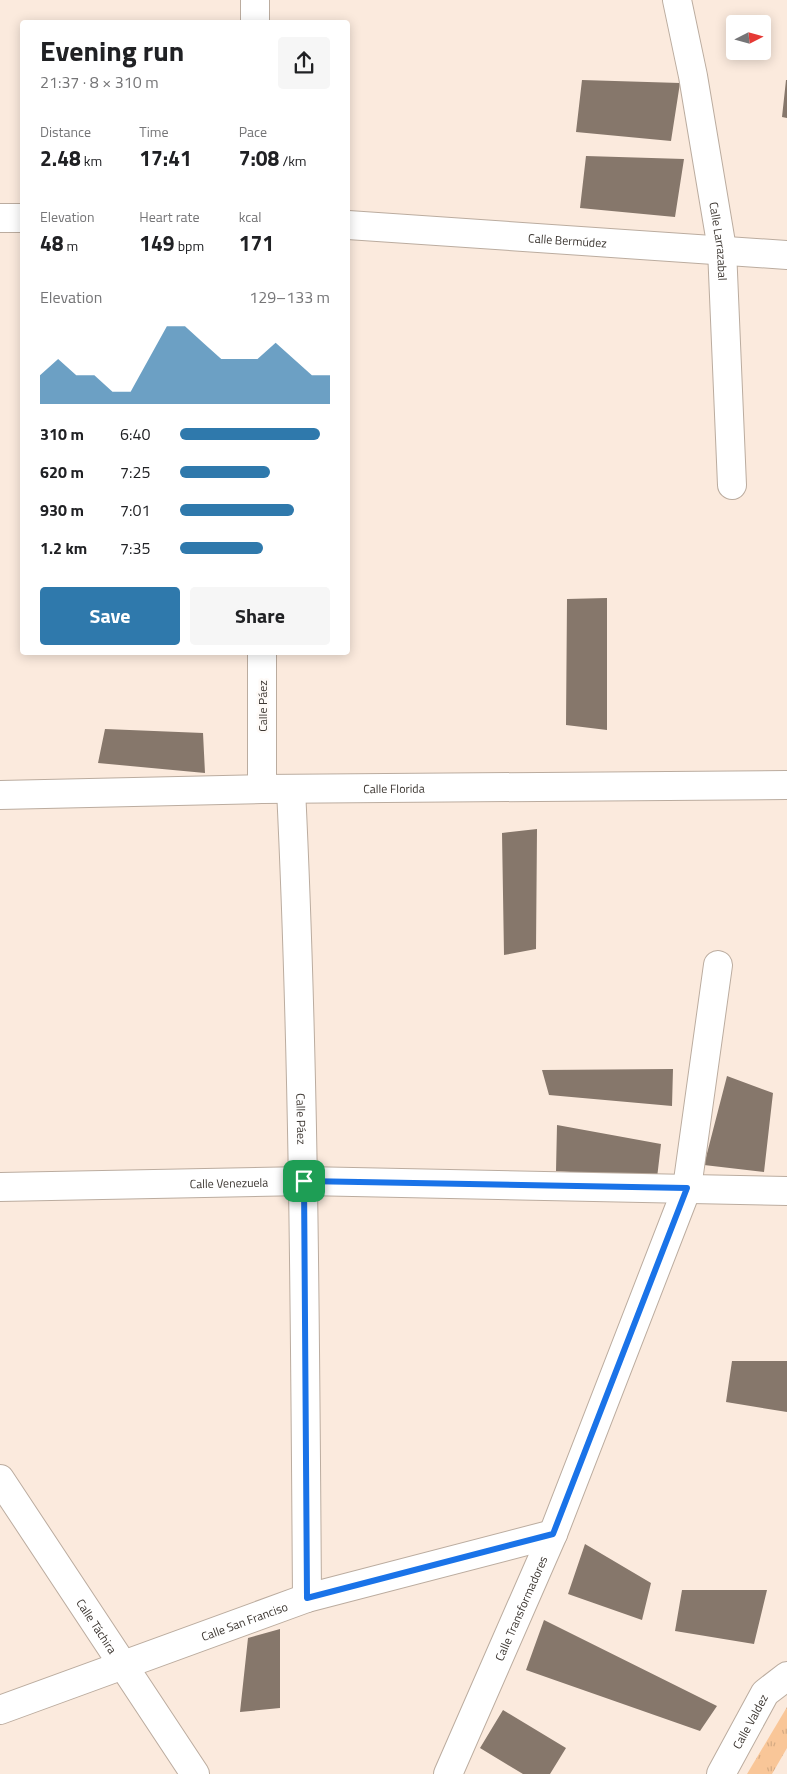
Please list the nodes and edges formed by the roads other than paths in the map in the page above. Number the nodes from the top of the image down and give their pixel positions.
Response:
1 (255, 0) edge
2 (677, 0) edge
3 (256, 20) edge
4 (0, 218) edge
5 (20, 218) edge
6 (350, 225) edge
7 (722, 249) junction
8 (787, 255) edge
9 (732, 485) dead end
10 (262, 655) edge
11 (787, 785) edge
12 (262, 789) junction
13 (291, 789) junction
14 (0, 795) edge
15 (718, 965) dead end
16 (304, 1181) junction
17 (0, 1188) edge
18 (687, 1188) junction
19 (787, 1191) edge
20 (0, 1479) edge
21 (553, 1534) junction
22 (307, 1598) junction
23 (122, 1665) junction
24 (787, 1676) edge
25 (0, 1710) edge
26 (195, 1774) edge
27 (448, 1774) edge
28 (721, 1774) edge

1 - 3 street
2 - 7 street, Calle Larrazabal
4 - 5 street
6 - 7 street, Calle Bermúdez
7 - 8 street, Calle Bermúdez
7 - 9 street, Calle Larrazabal
10 - 12 street, Calle Páez
11 - 13 street, Calle Florida
12 - 13 street, Calle Florida
12 - 14 street, Calle Florida
13 - 16 street, Calle Páez
15 - 18 street, Calle Transformadores
16 - 17 street, Calle Venezuela
16 - 18 street, Calle Venezuela
16 - 22 street, Calle Páez
18 - 19 street, Calle Venezuela
18 - 21 street, Calle Transformadores
20 - 23 street, Calle Táchira
21 - 22 street, Calle San Franciso
21 - 27 street, Calle Transformadores
22 - 23 street, Calle San Franciso
23 - 25 street, Calle San Franciso
23 - 26 street, Calle Táchira
24 - 28 street, Calle Valdez

